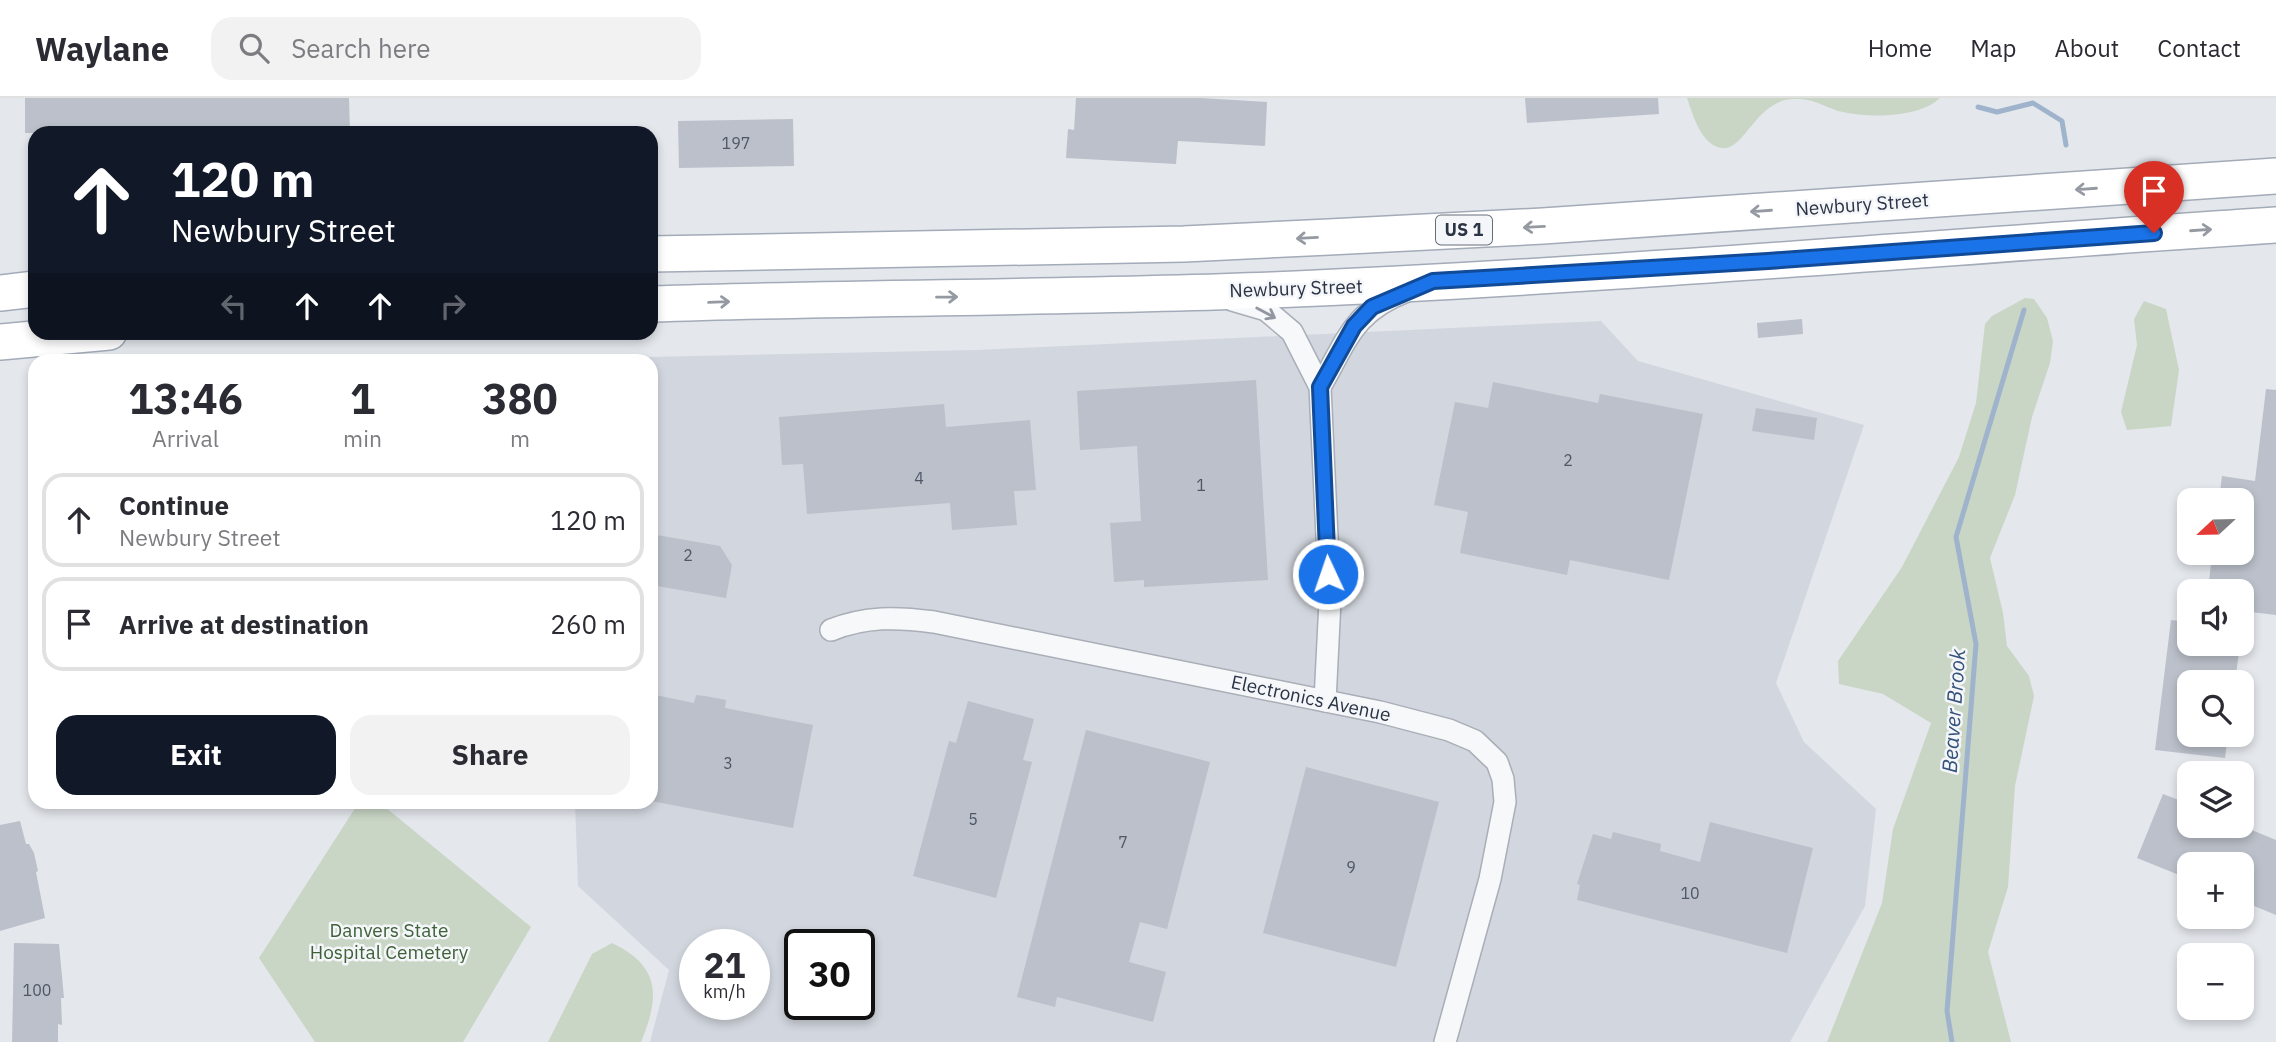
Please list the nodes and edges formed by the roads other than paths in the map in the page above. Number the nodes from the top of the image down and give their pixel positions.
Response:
1 (2276, 176) edge
2 (2276, 225) edge
3 (658, 254) edge
4 (1433, 281) junction
5 (28, 290) edge
6 (1202, 291) junction
7 (0, 293) edge
8 (658, 304) edge
9 (28, 339) edge
10 (0, 342) edge
11 (1320, 387) junction
12 (831, 630) dead end
13 (1325, 701) junction
14 (1445, 1042) edge

1 -> 3 main road, Newbury Street / US 1
4 -> 2 main road, Newbury Street
4 - 6 main road, Newbury Street
4 - 11 street
5 - 7 main road
8 -> 6 main road, Newbury Street
6 -> 11 street
9 - 10 main road
11 - 13 street
12 - 13 street, Electronics Avenue
13 - 14 street, Electronics Avenue

